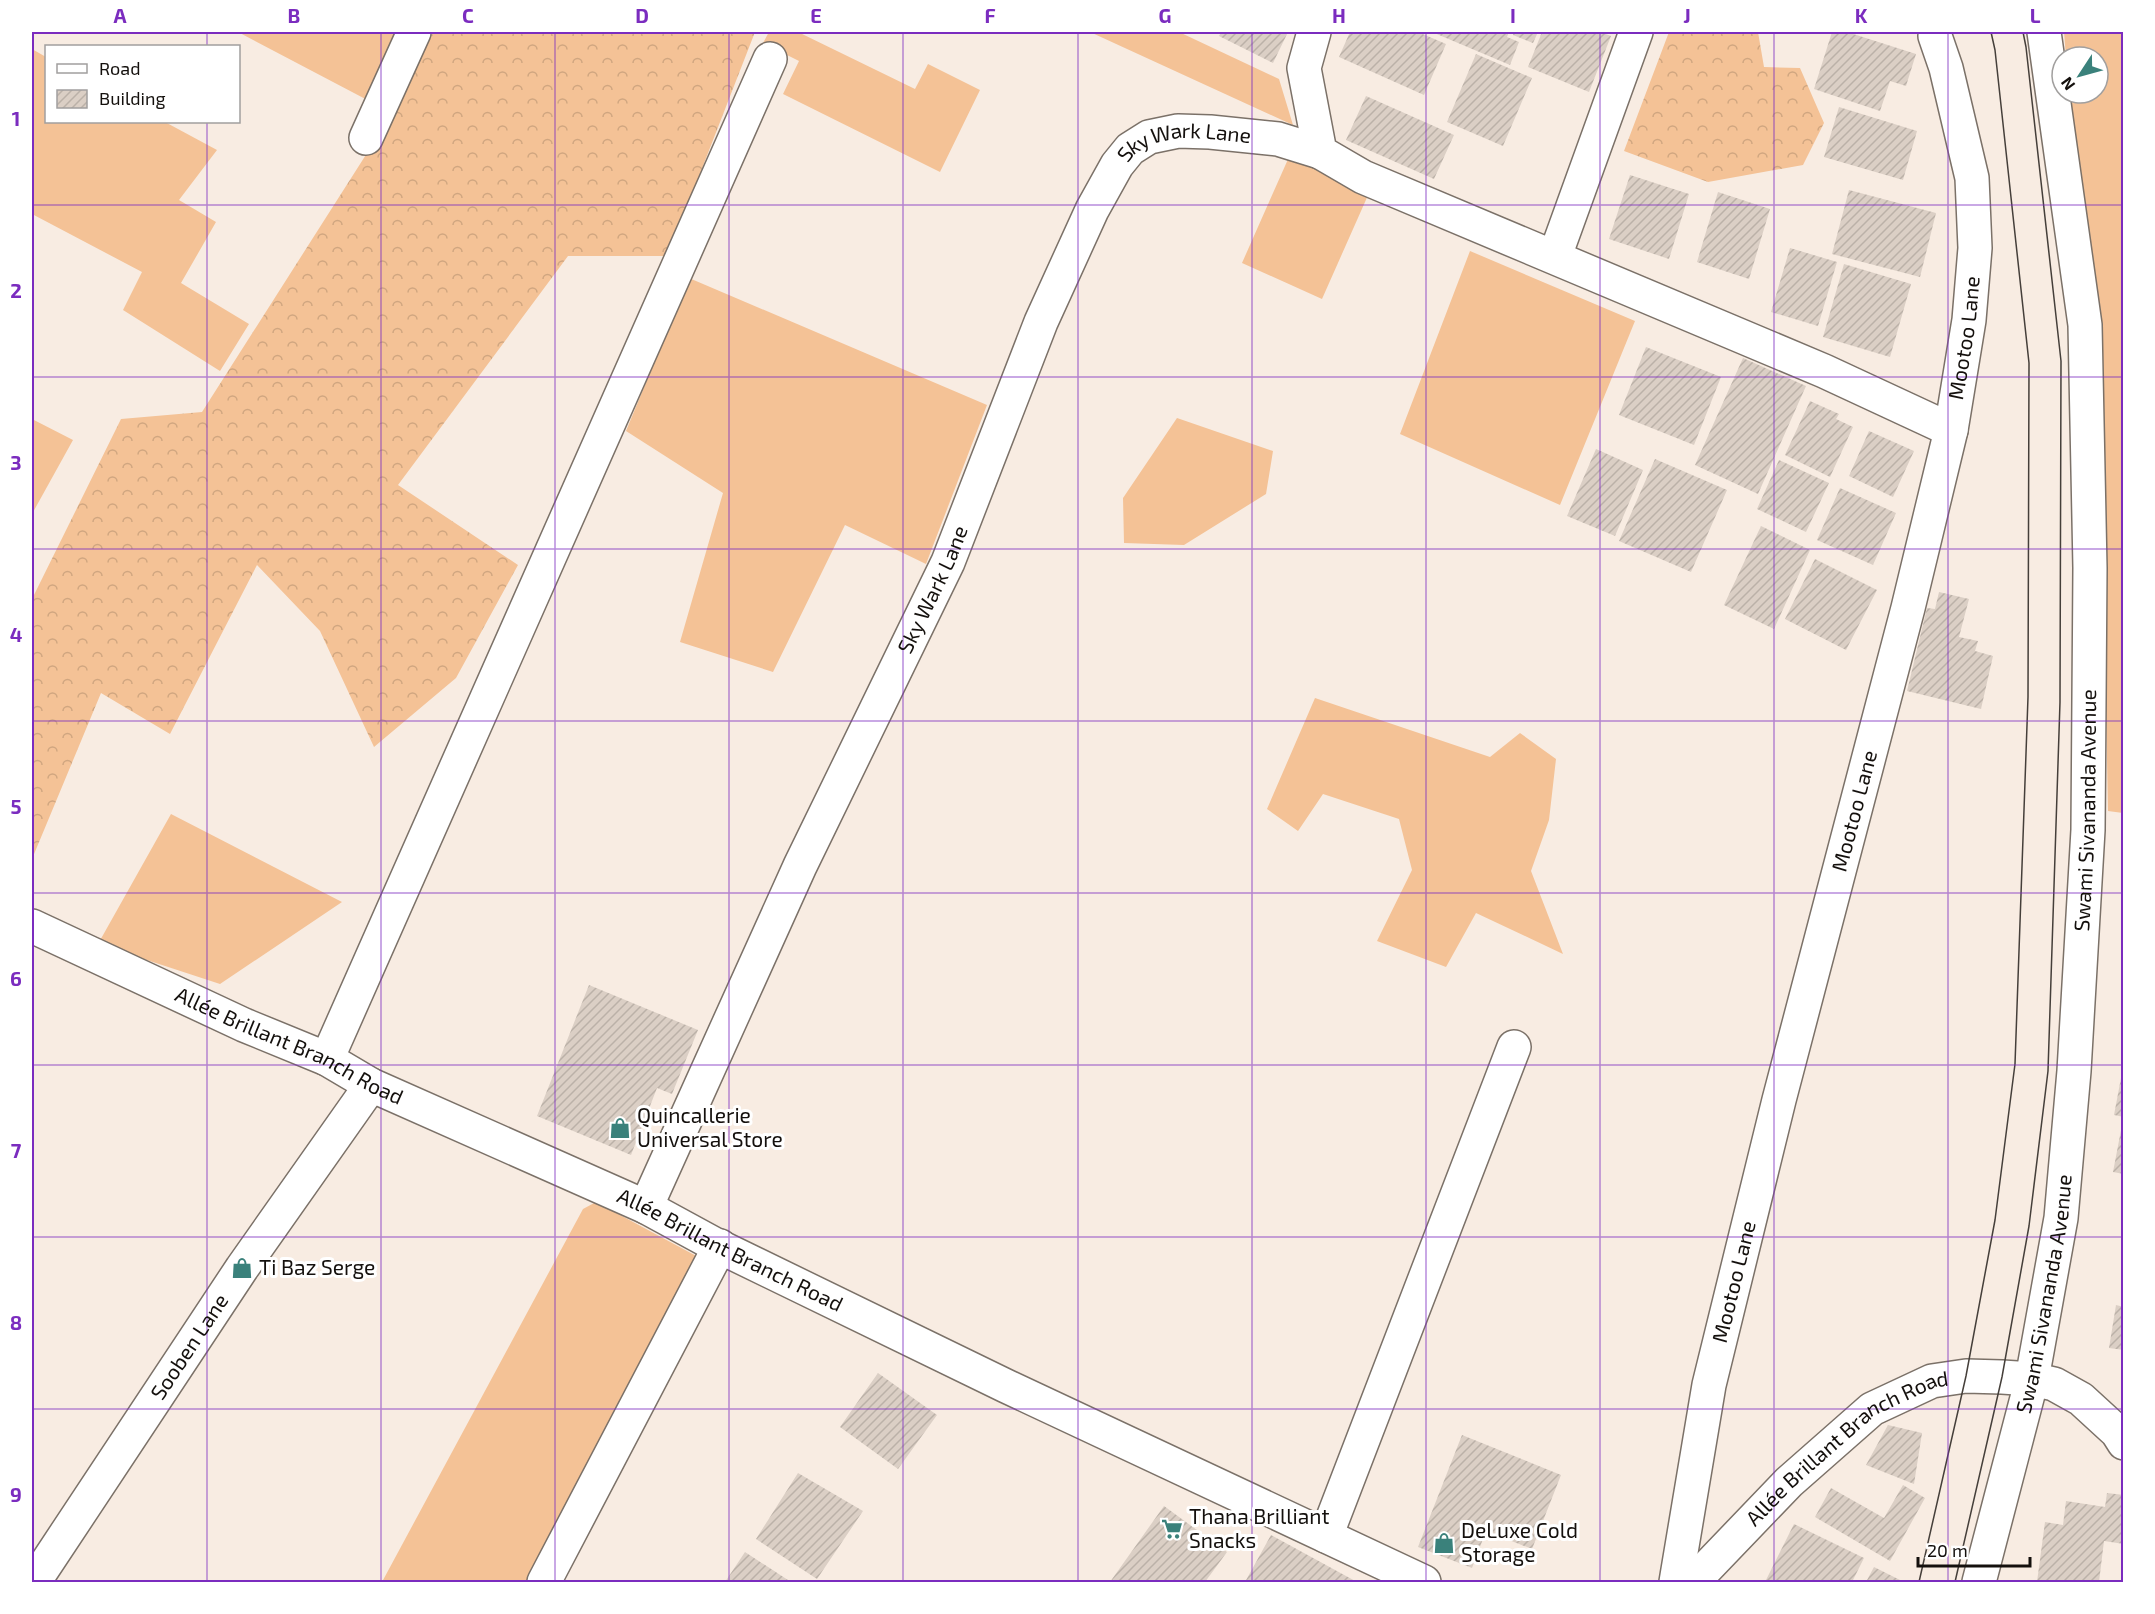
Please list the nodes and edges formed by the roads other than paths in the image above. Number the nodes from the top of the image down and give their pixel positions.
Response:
1 (414, 32) edge
2 (1314, 32) edge
3 (1636, 32) edge
4 (2044, 32) edge
5 (1935, 36) dead end
6 (770, 59) dead end
7 (366, 138) dead end
8 (1320, 152) junction
9 (1555, 256) junction
10 (1951, 430) junction
11 (32, 926) edge
12 (1514, 1047) dead end
13 (327, 1059) junction
14 (371, 1085) junction
15 (646, 1207) junction
16 (720, 1246) junction
17 (2032, 1379) junction
18 (2124, 1443) edge
19 (1326, 1536) junction
20 (34, 1582) edge
21 (544, 1582) edge
22 (1424, 1582) edge
23 (1676, 1582) edge
24 (1693, 1582) edge
25 (1979, 1582) edge

1 - 7 street
2 - 8 street
3 - 9 street
4 - 17 street, Swami Sivananda Avenue
5 - 10 street, Mootoo Lane
6 - 13 street
8 - 9 street, Sky Wark Lane
8 - 15 street, Sky Wark Lane
9 - 10 street, Sky Wark Lane
10 - 23 street, Mootoo Lane
11 - 13 street, Allée Brillant Branch Road
12 - 19 street
13 - 14 street, Allée Brillant Branch Road
14 - 15 street, Allée Brillant Branch Road
14 - 20 street, Sooben Lane
15 - 16 street, Allée Brillant Branch Road
16 - 19 street, Allée Brillant Branch Road
16 - 21 street
17 - 18 street, Allée Brillant Branch Road
17 - 24 street, Allée Brillant Branch Road
17 - 25 street, Swami Sivananda Avenue
19 - 22 street, Allée Brillant Branch Road

